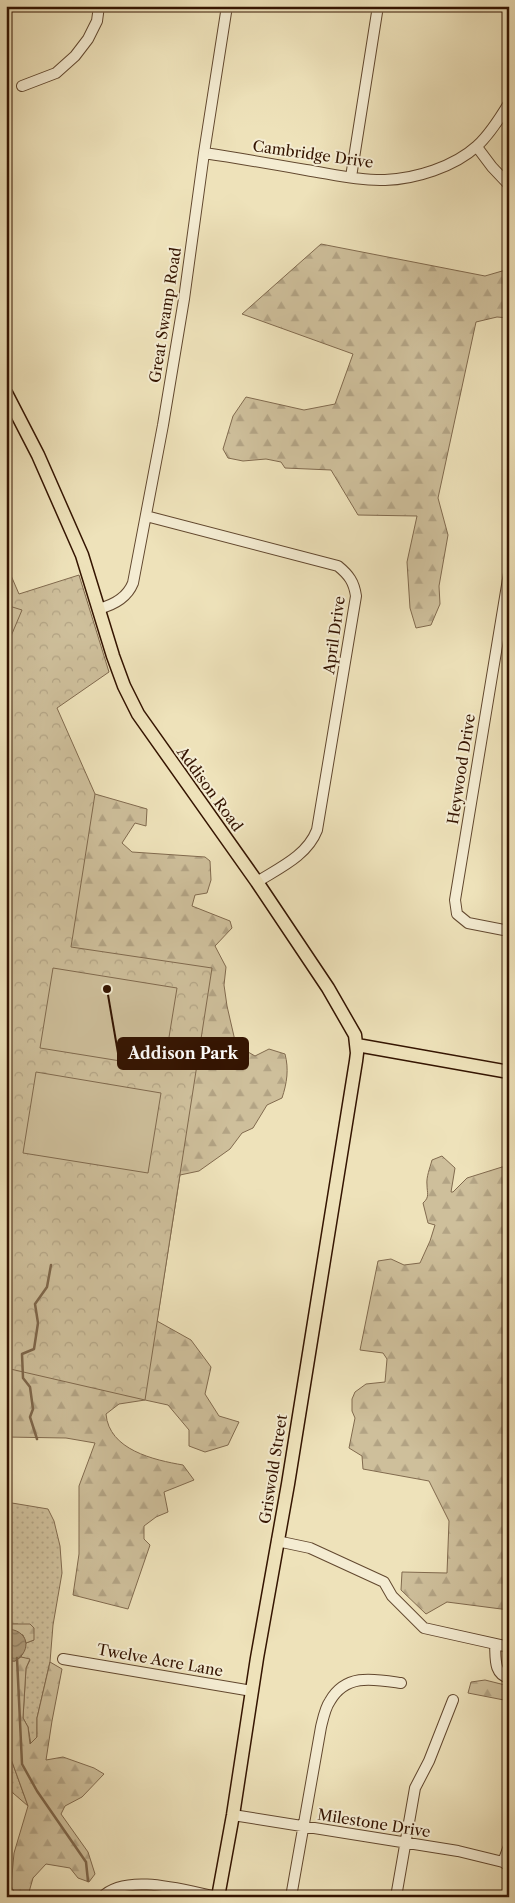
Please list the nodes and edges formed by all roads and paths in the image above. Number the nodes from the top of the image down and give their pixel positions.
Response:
1 (99, 6) edge
2 (227, 6) edge
3 (378, 6) edge
4 (22, 86) dead end
5 (509, 103) edge
6 (476, 146) junction
7 (204, 152) junction
8 (351, 177) junction
9 (509, 185) edge
10 (6, 393) edge
11 (146, 516) junction
12 (509, 573) edge
13 (98, 609) junction
14 (257, 882) junction
15 (509, 931) edge
16 (357, 1046) junction
17 (509, 1072) edge
18 (278, 1541) junction
19 (495, 1644) junction
20 (509, 1647) edge
21 (63, 1659) dead end
22 (509, 1678) edge
23 (401, 1683) dead end
24 (252, 1691) junction
25 (454, 1700) dead end
26 (233, 1815) junction
27 (303, 1826) junction
28 (405, 1843) junction
29 (509, 1846) edge
30 (506, 1864) edge
31 (102, 1897) edge
32 (218, 1897) edge
33 (290, 1897) edge
34 (396, 1897) edge

1 - 4 street
2 - 7 street, Great Swamp Road
3 - 8 street
5 - 6 street, Cambridge Drive
6 - 8 street, Cambridge Drive
6 - 9 street
7 - 8 street, Cambridge Drive
7 - 11 street, Great Swamp Road
10 - 13 main road, Addison Road
11 - 13 street, Great Swamp Road
11 - 14 street, April Drive
12 - 15 street, Heywood Drive
13 - 14 main road, Addison Road
14 - 16 main road, Addison Road
16 - 17 main road
16 - 18 main road, Griswold Street
18 - 19 street
18 - 24 main road, Griswold Street
19 - 20 street
19 - 22 street
21 - 24 street, Twelve Acre Lane
23 - 27 street
24 - 26 main road, Griswold Street
25 - 28 street
26 - 27 street, Milestone Drive
26 - 32 main road, Griswold Street
27 - 28 street, Milestone Drive
27 - 33 street
28 - 30 street, Milestone Drive
28 - 34 street
29 - 30 street
31 - 32 street

